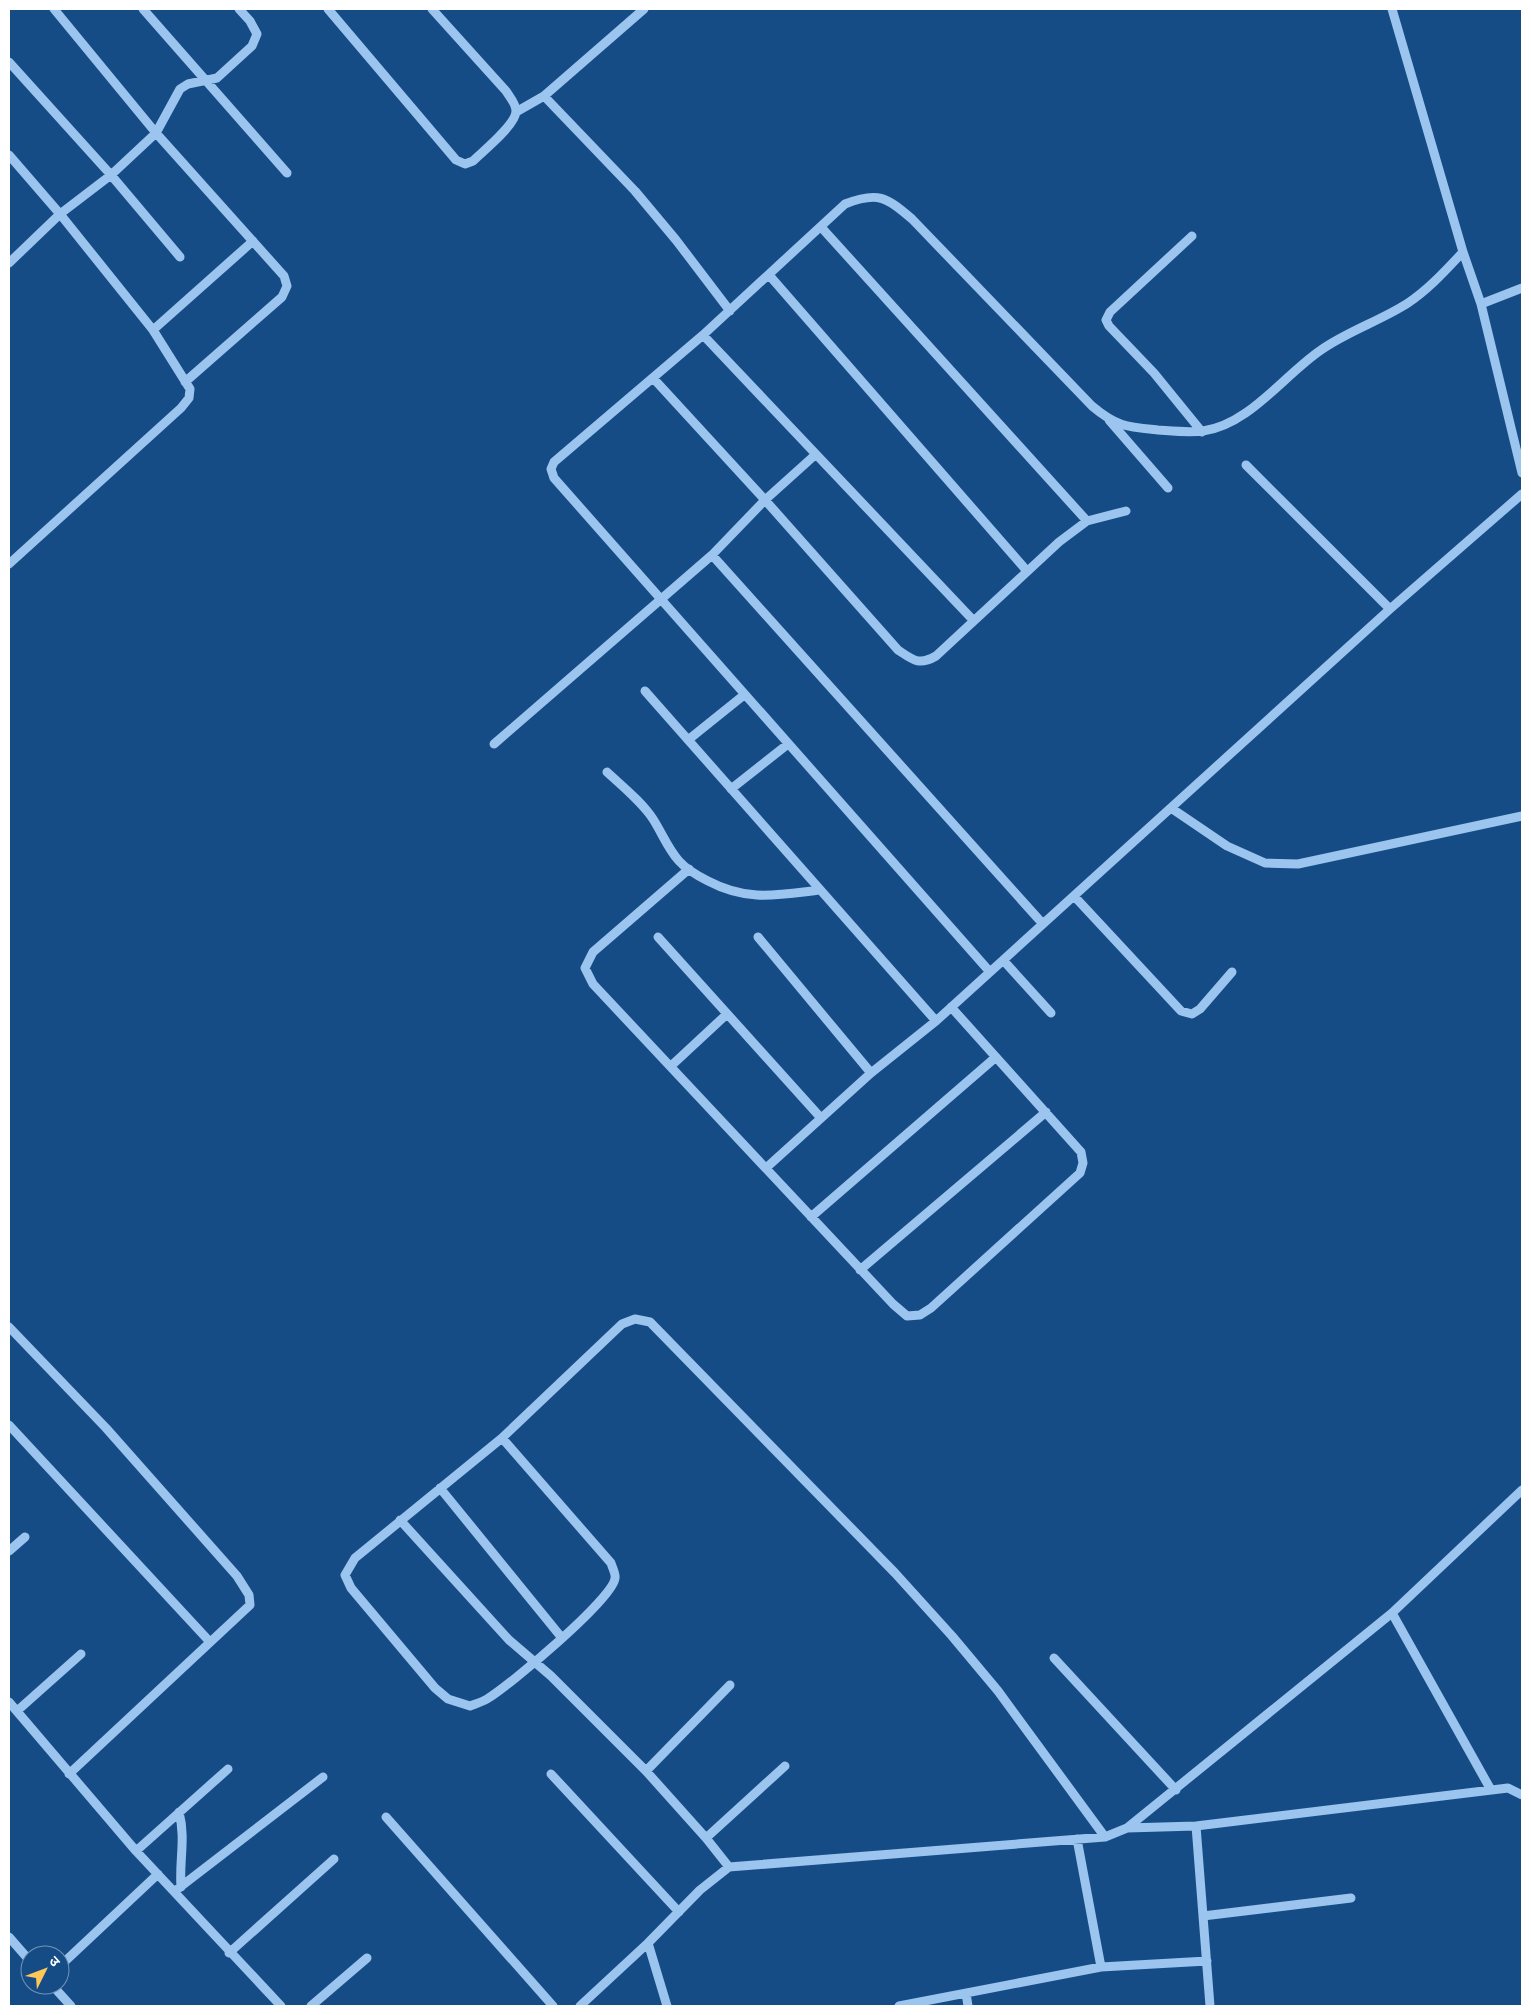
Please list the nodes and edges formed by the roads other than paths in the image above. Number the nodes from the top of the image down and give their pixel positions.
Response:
1 (54, 9) edge
2 (143, 9) edge
3 (239, 9) edge
4 (328, 9) edge
5 (432, 9) edge
6 (644, 9) edge
7 (1392, 9) edge
8 (9, 62) edge
9 (209, 82) junction
10 (544, 96) junction
11 (516, 112) junction
12 (156, 133) junction
13 (9, 155) edge
14 (287, 172) dead end
15 (111, 174) junction
16 (60, 214) junction
17 (821, 227) junction
18 (1192, 236) dead end
19 (253, 241) junction
20 (1463, 252) junction
21 (180, 257) dead end
22 (9, 263) edge
23 (769, 275) junction
24 (1522, 288) edge
25 (1482, 304) junction
26 (730, 311) junction
27 (153, 330) junction
28 (703, 335) junction
29 (653, 378) junction
30 (185, 382) junction
31 (1109, 420) junction
32 (1202, 432) junction
33 (1519, 439) edge
34 (815, 455) junction
35 (1246, 465) dead end
36 (1522, 474) edge
37 (1168, 488) dead end
38 (1522, 494) edge
39 (765, 500) junction
40 (1126, 511) dead end
41 (1087, 521) junction
42 (712, 555) junction
43 (9, 564) edge
44 (1027, 571) junction
45 (661, 600) junction
46 (1390, 609) junction
47 (973, 620) junction
48 (645, 692) dead end
49 (744, 695) junction
50 (688, 740) junction
51 (494, 744) dead end
52 (788, 744) junction
53 (607, 772) dead end
54 (731, 788) junction
55 (1171, 808) junction
56 (1522, 816) edge
57 (689, 869) junction
58 (820, 890) junction
59 (1074, 896) junction
60 (1043, 924) junction
61 (658, 937) dead end
62 (758, 937) dead end
63 (1003, 960) junction
64 (990, 972) junction
65 (1232, 972) dead end
66 (951, 1007) junction
67 (1051, 1013) dead end
68 (727, 1014) junction
69 (936, 1021) junction
70 (996, 1057) junction
71 (671, 1066) junction
72 (871, 1073) junction
73 (1046, 1112) junction
74 (821, 1118) junction
75 (766, 1168) junction
76 (811, 1217) junction
77 (860, 1270) junction
78 (9, 1327) edge
79 (9, 1425) edge
80 (502, 1438) junction
81 (440, 1488) junction
82 (1522, 1490) edge
83 (400, 1520) junction
84 (25, 1537) dead end
85 (9, 1551) edge
86 (1392, 1613) junction
87 (562, 1638) junction
88 (210, 1642) junction
89 (81, 1654) dead end
90 (1054, 1658) dead end
91 (535, 1662) junction
92 (730, 1685) dead end
93 (9, 1702) edge
94 (18, 1711) junction
95 (785, 1766) dead end
96 (228, 1769) dead end
97 (646, 1771) junction
98 (69, 1774) junction
99 (551, 1774) dead end
100 (323, 1777) dead end
101 (1176, 1790) junction
102 (1491, 1790) junction
103 (1522, 1795) edge
104 (179, 1812) junction
105 (386, 1817) dead end
106 (1196, 1826) junction
107 (1127, 1828) junction
108 (1105, 1837) junction
109 (706, 1838) junction
110 (1077, 1839) junction
111 (136, 1852) junction
112 (334, 1859) dead end
113 (729, 1867) junction
114 (158, 1874) junction
115 (178, 1889) junction
116 (1351, 1898) dead end
117 (678, 1912) junction
118 (1203, 1916) junction
119 (9, 1937) edge
120 (648, 1943) junction
121 (20, 1950) edge
122 (229, 1953) junction
123 (70, 1957) edge
124 (367, 1958) dead end
125 (1207, 1961) junction
126 (1101, 1967) junction
127 (966, 1993) junction
128 (61, 1995) edge
129 (71, 2006) edge
130 (281, 2006) edge
131 (311, 2006) edge
132 (552, 2006) edge
133 (580, 2006) edge
134 (667, 2006) edge
135 (900, 2006) edge
136 (968, 2006) edge
137 (1210, 2006) edge

1 - 12 street
2 - 9 street
3 - 9 street
4 - 11 street
5 - 11 street
6 - 10 street
7 - 20 street
8 - 15 street
9 - 12 street
9 - 14 street
10 - 11 street
10 - 26 street
12 - 15 street
12 - 19 street
13 - 16 street
15 - 16 street
15 - 21 street
16 - 22 street
16 - 27 street
17 - 23 street
17 - 31 street
17 - 41 street
18 - 32 street
19 - 27 street
19 - 30 street
20 - 25 street
20 - 32 street
23 - 26 street
23 - 44 street
24 - 25 street
25 - 33 street
26 - 28 street
27 - 30 street
28 - 29 street
28 - 34 street
29 - 39 street
29 - 45 street
30 - 43 street
31 - 32 street
31 - 37 street
33 - 36 street
34 - 39 street
34 - 47 street
35 - 46 street
38 - 46 street
39 - 42 street
39 - 47 street
40 - 41 street
41 - 44 street
42 - 45 street
42 - 60 street
44 - 47 street
45 - 49 street
45 - 51 street
46 - 55 street
48 - 50 street
49 - 50 street
49 - 52 street
50 - 54 street
52 - 54 street
52 - 64 street
53 - 57 street
54 - 58 street
55 - 56 street
55 - 59 street
57 - 58 street
57 - 71 street
58 - 69 street
59 - 60 street
59 - 65 street
60 - 63 street
61 - 68 street
62 - 72 street
63 - 64 street
63 - 67 street
64 - 66 street
66 - 69 street
66 - 70 street
68 - 71 street
68 - 74 street
69 - 72 street
70 - 73 street
70 - 76 street
71 - 75 street
72 - 74 street
73 - 77 street
73 - 77 street
74 - 75 street
75 - 76 street
76 - 77 street
78 - 88 street
79 - 88 street
80 - 81 street
80 - 87 street
80 - 108 street
81 - 83 street
81 - 87 street
82 - 86 street
83 - 91 street
83 - 91 street
84 - 85 street
86 - 101 street
86 - 102 street
87 - 91 street
88 - 98 street
89 - 94 street
90 - 101 street
91 - 97 street
92 - 97 street
93 - 94 street
94 - 98 street
95 - 109 street
96 - 104 street
97 - 109 street
98 - 111 street
99 - 117 street
100 - 115 street
101 - 107 street
102 - 103 street
102 - 106 street
104 - 111 street
104 - 115 street
105 - 132 street
106 - 107 street
106 - 118 street
107 - 108 street
108 - 110 street
109 - 113 street
110 - 113 street
110 - 126 street
111 - 114 street
112 - 122 street
113 - 117 street
114 - 115 street
114 - 123 street
115 - 122 street
116 - 118 street
117 - 120 street
118 - 125 street
119 - 121 street
120 - 133 street
120 - 134 street
122 - 130 street
124 - 131 street
125 - 126 street
125 - 137 street
126 - 127 street
127 - 135 street
127 - 136 street
128 - 129 street

